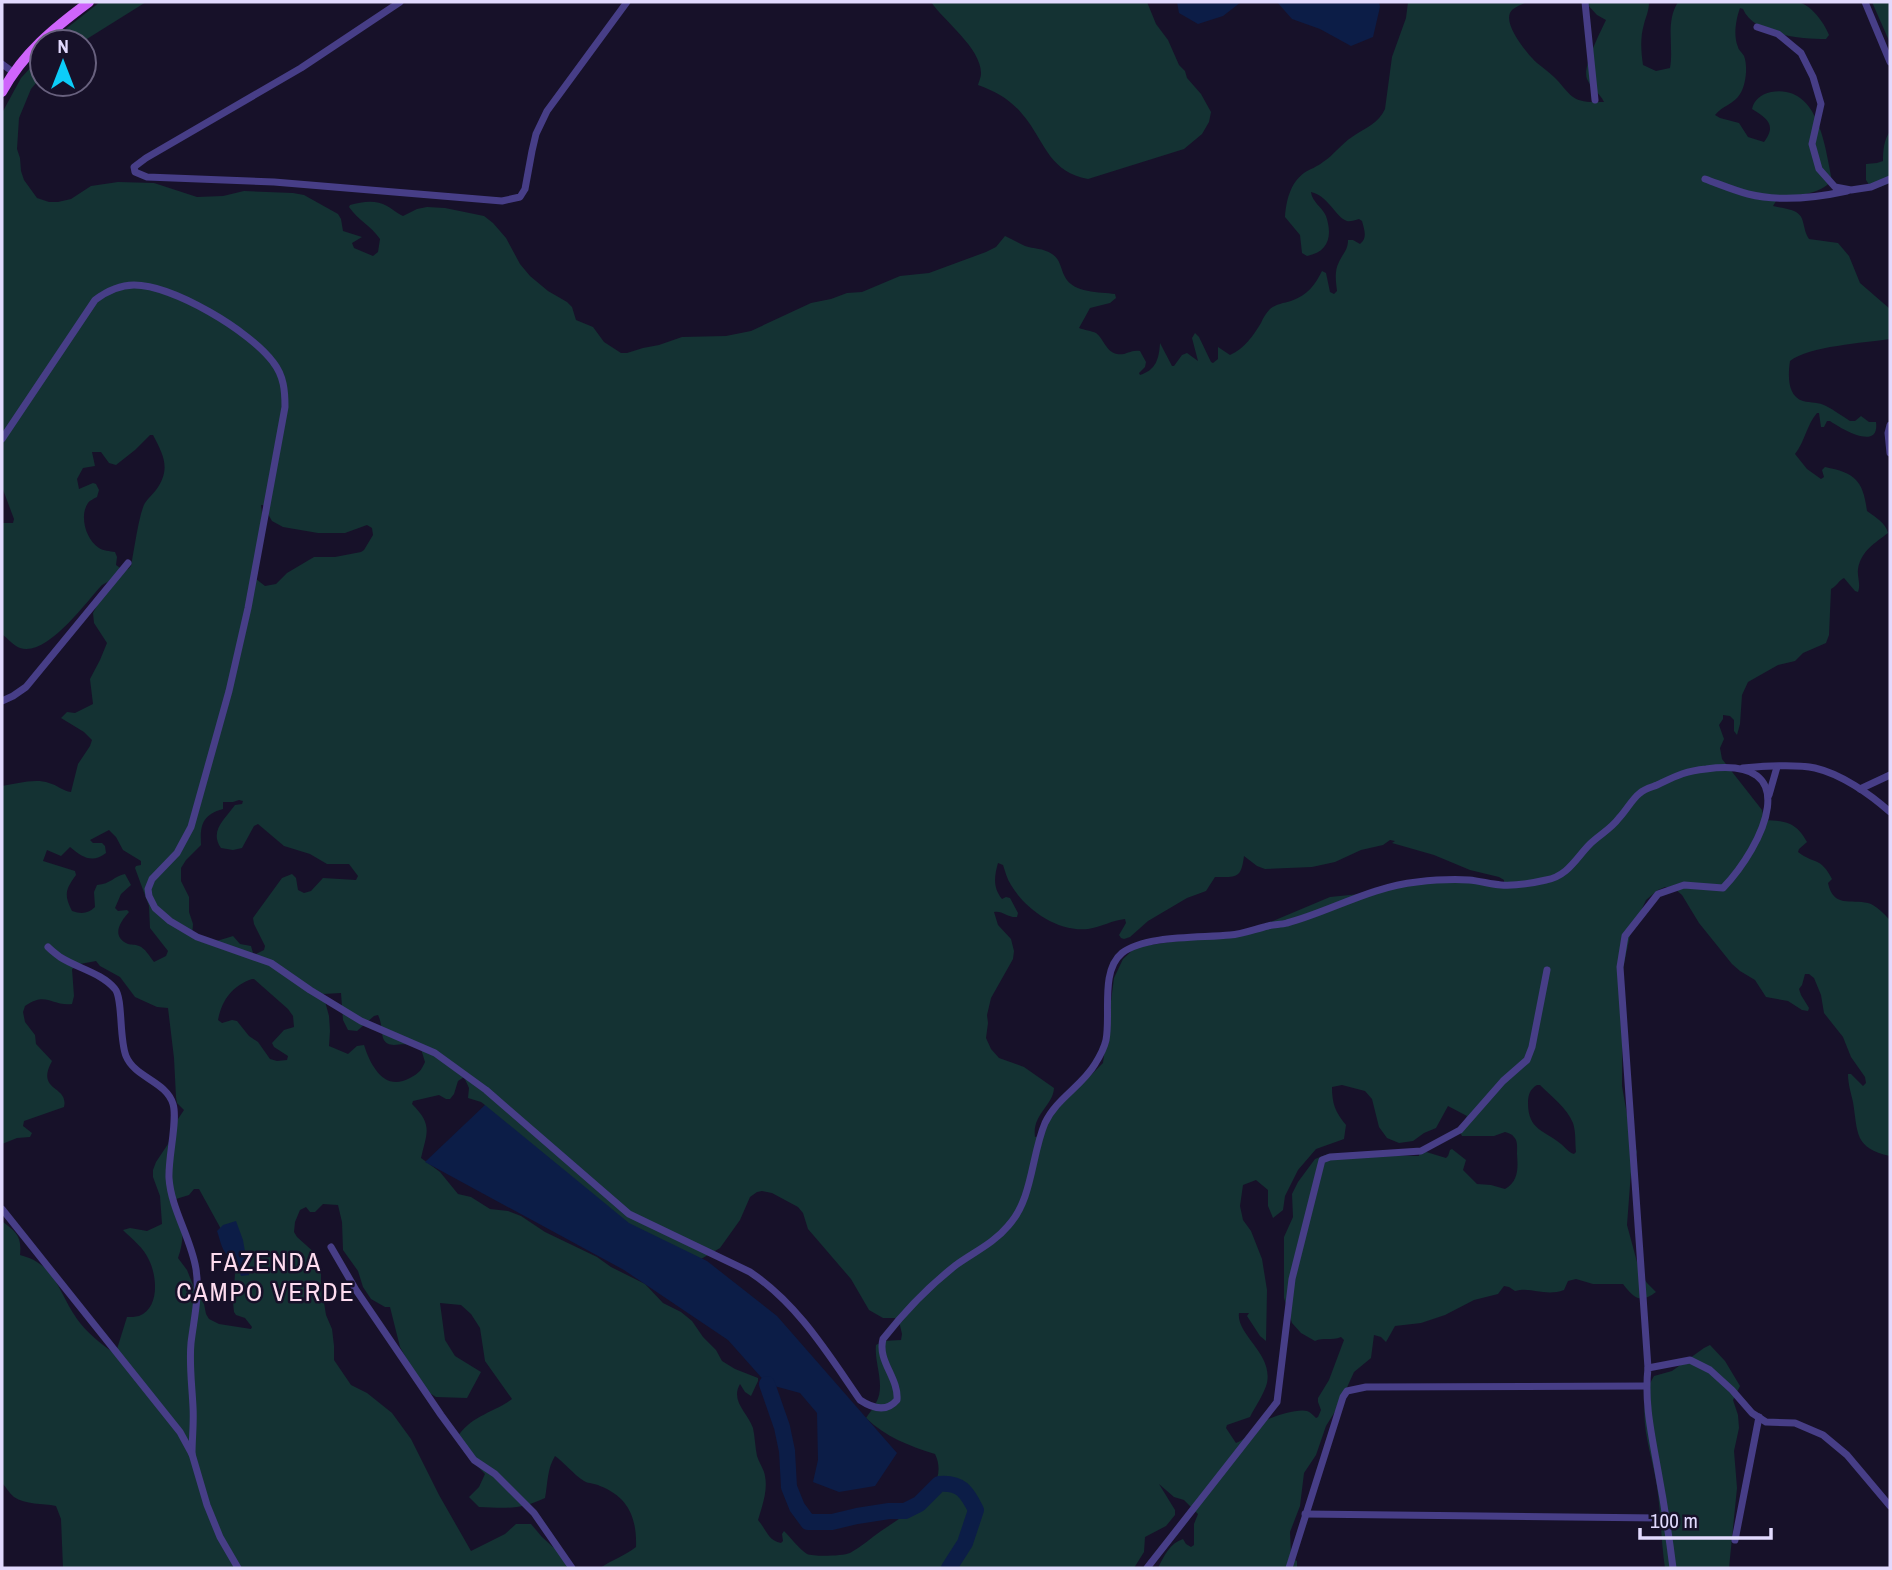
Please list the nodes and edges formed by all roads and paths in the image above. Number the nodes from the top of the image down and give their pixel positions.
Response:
1 (89, 2) edge
2 (400, 2) edge
3 (627, 2) edge
4 (1585, 2) edge
5 (1865, 2) edge
6 (1757, 27) dead end
7 (1890, 62) edge
8 (2, 64) edge
9 (13, 72) junction
10 (2, 92) edge
11 (1595, 100) dead end
12 (1705, 179) dead end
13 (1890, 179) edge
14 (1851, 190) junction
15 (1890, 425) edge
16 (2, 439) edge
17 (1890, 453) edge
18 (128, 563) dead end
19 (2, 701) edge
20 (1777, 767) junction
21 (1743, 768) junction
22 (1890, 775) edge
23 (1860, 789) junction
24 (1769, 795) junction
25 (1890, 812) edge
26 (48, 947) dead end
27 (1547, 970) dead end
28 (2, 1209) edge
29 (331, 1247) dead end
30 (1648, 1368) junction
31 (1646, 1386) junction
32 (1759, 1417) junction
33 (192, 1454) junction
34 (1890, 1506) edge
35 (1306, 1514) junction
36 (1659, 1518) dead end
37 (1735, 1540) dead end
38 (238, 1568) edge
39 (572, 1568) edge
40 (1147, 1568) edge
41 (1289, 1568) edge
42 (1673, 1568) edge

1 - 9 main road
2 - 3 street
4 - 11 street
5 - 7 street
6 - 14 street
8 - 9 street
9 - 10 main road
12 - 14 street
13 - 14 street
15 - 17 street
16 - 21 street
18 - 19 street
20 - 21 street
20 - 23 street
20 - 24 street
21 - 24 street
22 - 23 street
23 - 25 street
24 - 30 street
26 - 33 street
27 - 40 street
28 - 33 street
29 - 39 street
30 - 31 street
30 - 32 street
31 - 35 street
31 - 42 street
32 - 34 street
32 - 37 street
33 - 38 street
35 - 36 street
35 - 41 street

